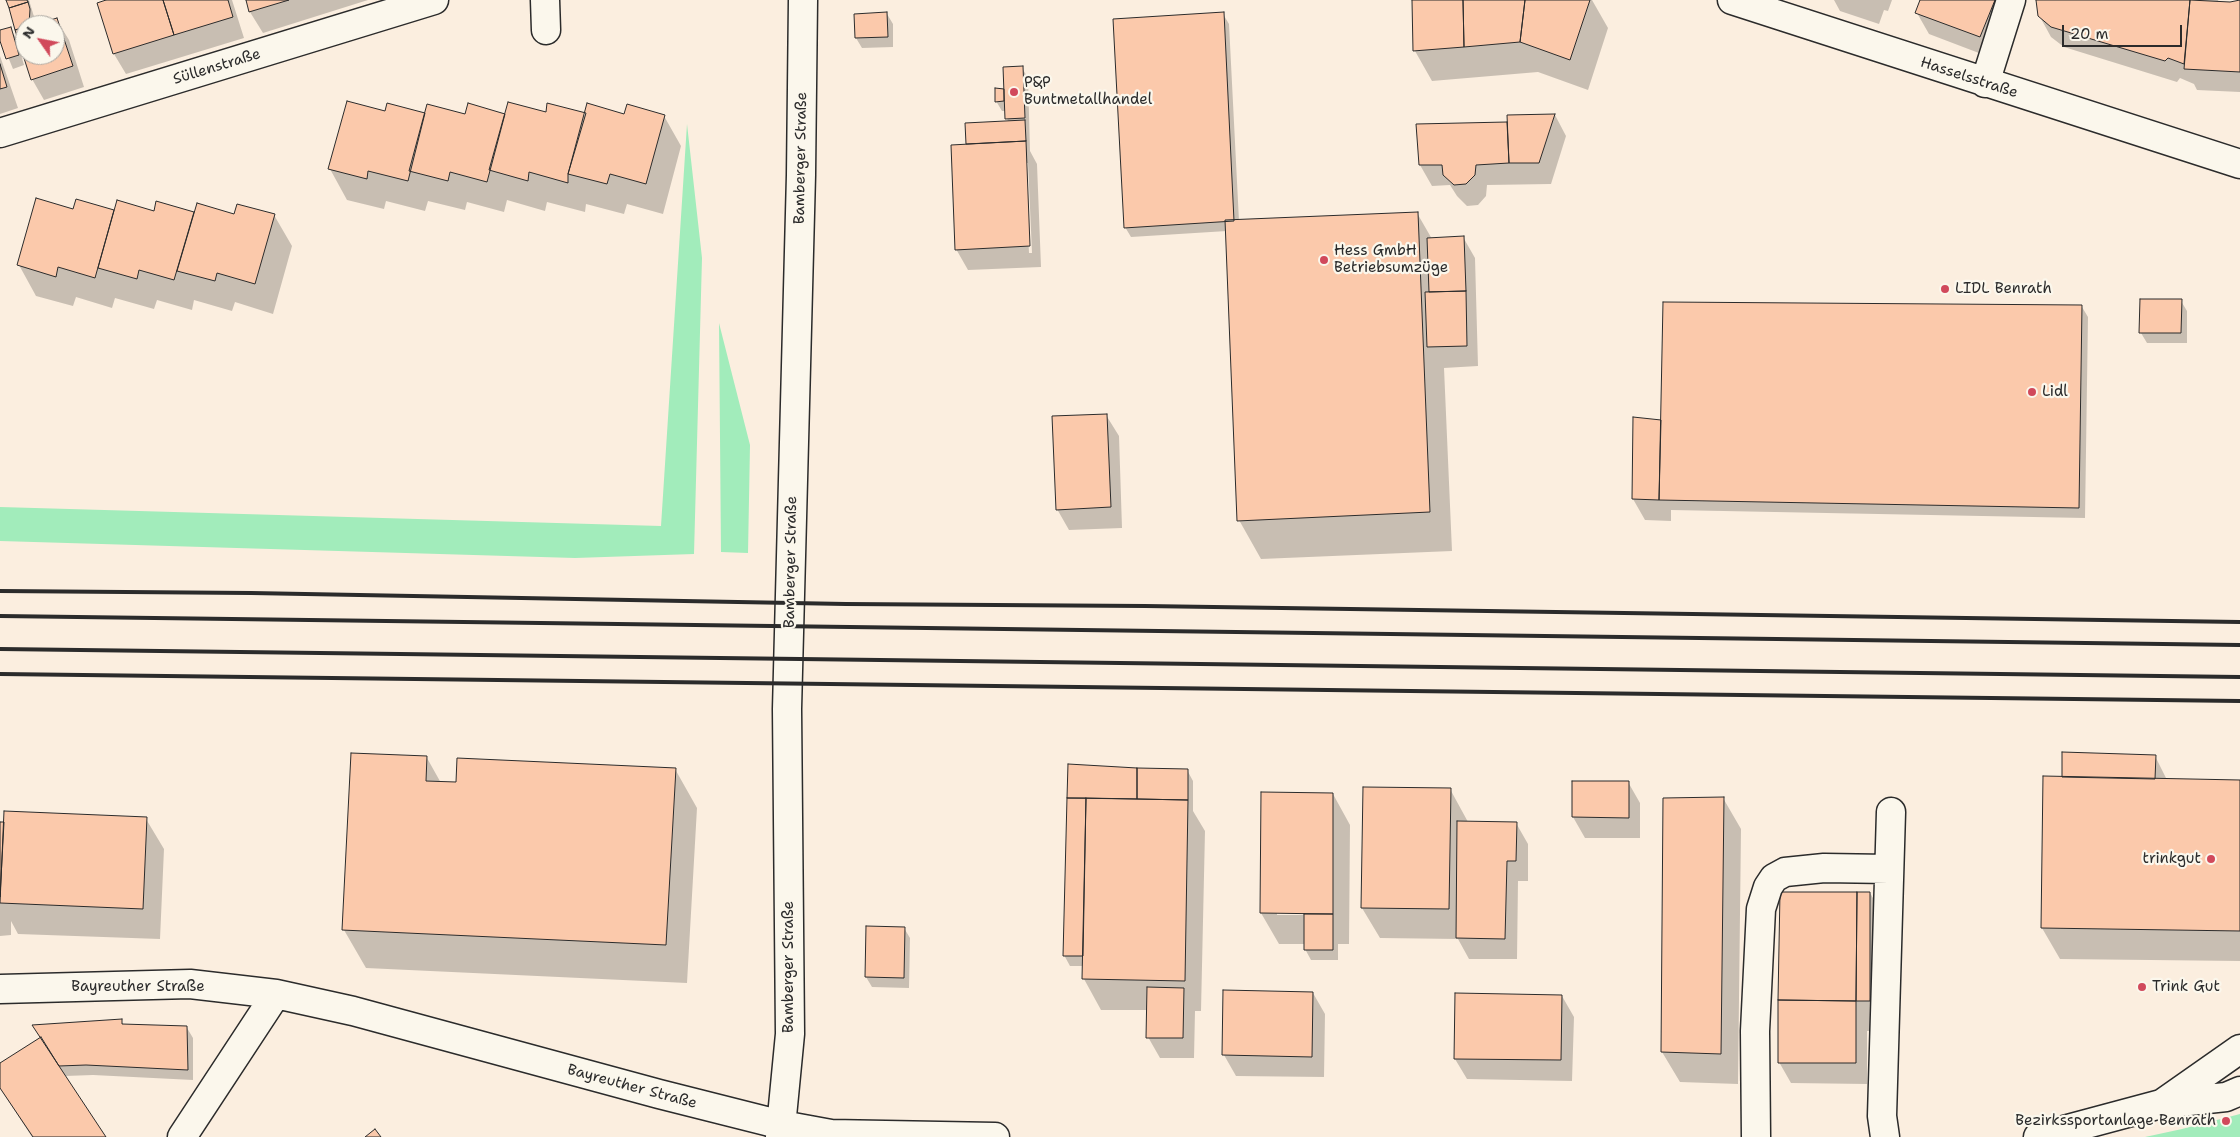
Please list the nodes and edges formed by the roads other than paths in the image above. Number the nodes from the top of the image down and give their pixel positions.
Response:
1 (434, 0) edge
2 (545, 0) edge
3 (803, 0) edge
4 (1732, 0) edge
5 (2011, 0) edge
6 (546, 30) dead end
7 (1985, 83) junction
8 (0, 133) edge
9 (2208, 152) junction
10 (2240, 157) edge
11 (2240, 164) edge
12 (1891, 812) dead end
13 (1889, 869) junction
14 (0, 989) edge
15 (276, 994) junction
16 (2240, 1049) edge
17 (2240, 1091) edge
18 (2161, 1104) junction
19 (781, 1131) edge
20 (182, 1137) edge
21 (995, 1137) edge
22 (1756, 1137) edge
23 (1885, 1137) edge
24 (2038, 1137) edge

1 - 8 street, Süllenstraße
2 - 6 street
3 - 19 street, Bamberger Straße
4 - 7 street, Hasselsstraße
5 - 7 street
7 - 9 street, Hasselsstraße
9 - 10 street, Hasselsstraße
9 - 11 street, Hasselsstraße
12 - 13 street
13 - 22 street
13 - 23 street
14 - 15 street, Bayreuther Straße
15 - 19 street, Bayreuther Straße
15 - 20 street
16 - 18 street
17 - 18 street
18 - 24 street
19 - 21 street, Bayreuther Straße

